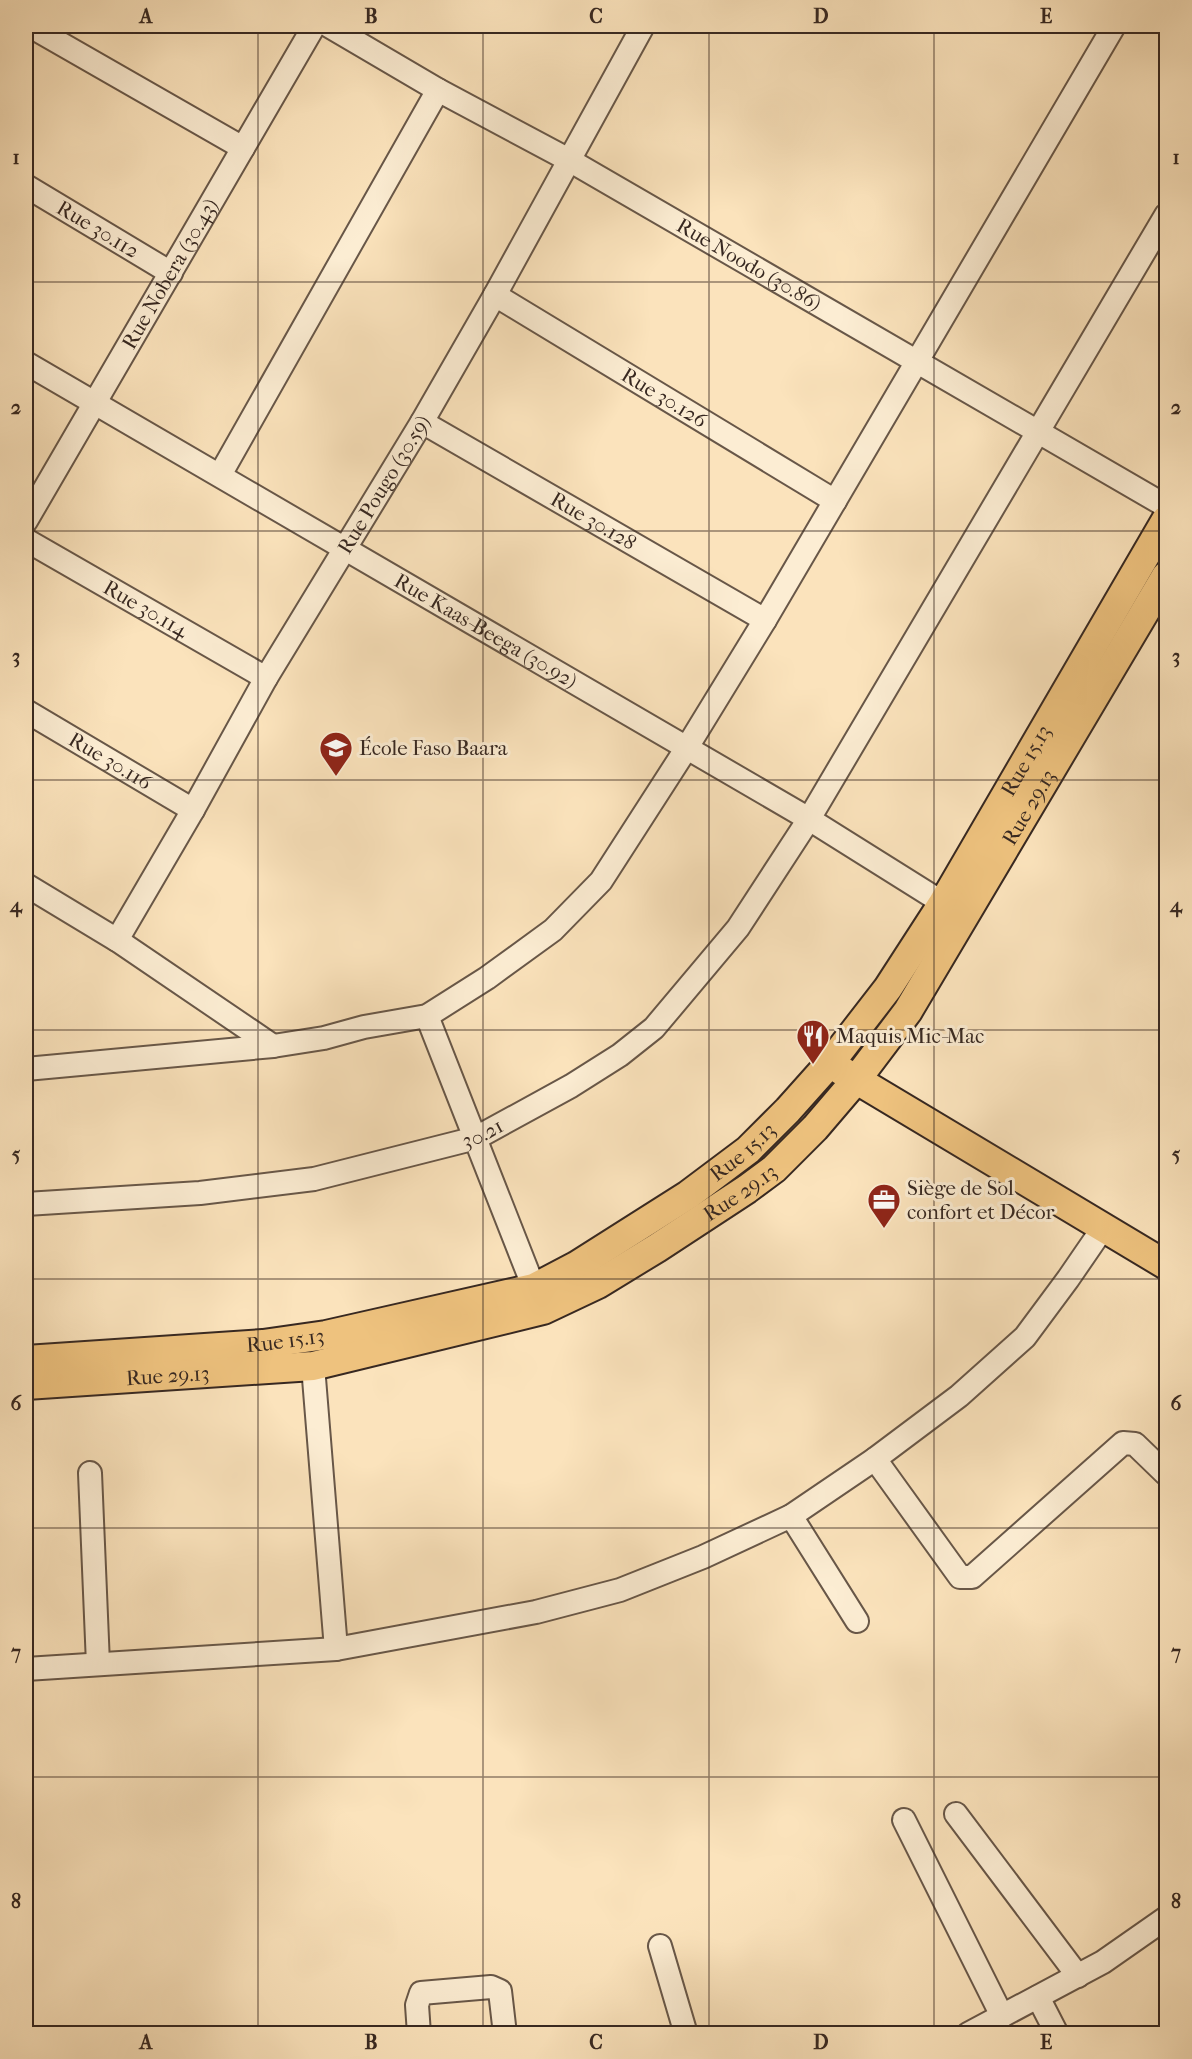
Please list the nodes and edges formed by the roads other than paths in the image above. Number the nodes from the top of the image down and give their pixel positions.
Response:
1 (30, 26) edge
2 (314, 26) edge
3 (329, 26) edge
4 (641, 26) edge
5 (1113, 26) edge
6 (438, 90) junction
7 (243, 148) junction
8 (569, 160) junction
9 (26, 186) edge
10 (1167, 215) edge
11 (171, 273) junction
12 (495, 295) junction
13 (917, 361) junction
14 (26, 363) edge
15 (95, 403) junction
16 (422, 422) junction
17 (1039, 431) junction
18 (220, 475) junction
19 (835, 501) junction
20 (1167, 506) edge
21 (1167, 520) edge
22 (26, 521) edge
23 (26, 540) edge
24 (346, 548) junction
25 (1167, 576) edge
26 (765, 620) junction
27 (266, 678) junction
28 (26, 711) edge
29 (686, 749) junction
30 (193, 810) junction
31 (810, 819) junction
32 (26, 885) edge
33 (943, 903) junction
34 (117, 940) junction
35 (427, 1016) junction
36 (273, 1046) junction
37 (830, 1063) junction
38 (26, 1069) edge
39 (856, 1080) junction
40 (476, 1138) junction
41 (26, 1204) edge
42 (1103, 1228) junction
43 (1167, 1265) edge
44 (534, 1288) junction
45 (26, 1360) edge
46 (313, 1366) junction
47 (26, 1385) edge
48 (875, 1460) junction
49 (90, 1473) dead end
50 (1167, 1474) edge
51 (791, 1516) junction
52 (857, 1621) dead end
53 (336, 1649) junction
54 (98, 1664) junction
55 (26, 1669) edge
56 (956, 1814) dead end
57 (904, 1820) dead end
58 (1167, 1918) edge
59 (660, 1946) dead end
60 (1078, 1976) junction
61 (1038, 1997) junction
62 (1002, 2016) junction
63 (419, 2034) edge
64 (505, 2034) edge
65 (686, 2034) edge
66 (968, 2034) edge
67 (1057, 2034) edge

1 - 7 street
2 - 7 street, Rue Nobera (30.43)
3 - 6 street, Rue Noodo (30.86)
4 - 8 street, Rue Pougo (30.59)
5 - 13 street
6 - 8 street, Rue Noodo (30.86)
6 - 18 street
7 - 11 street, Rue Nobera (30.43)
8 - 12 street, Rue Pougo (30.59)
8 - 13 street, Rue Noodo (30.86)
9 - 11 street, Rue 30.112
10 - 17 street, 30.21
11 - 15 street, Rue Nobera (30.43)
12 - 16 street, Rue Pougo (30.59)
12 - 19 street, Rue 30.126
13 - 17 street, Rue Noodo (30.86)
13 - 19 street
14 - 15 street, Rue Kaas-Beega (30.92)
15 - 18 street, Rue Kaas-Beega (30.92)
15 - 22 street, Rue Nobera (30.43)
16 - 24 street, Rue Pougo (30.59)
16 - 26 street, Rue 30.128
17 - 20 street, Rue Noodo (30.86)
17 - 31 street, 30.21
18 - 24 street, Rue Kaas-Beega (30.92)
19 - 26 street
21 - 33 main road, Rue 15.13
23 - 27 street, Rue 30.114
24 - 27 street, Rue Pougo (30.59)
24 - 29 street, Rue Kaas-Beega (30.92)
25 - 39 main road, Rue 29.13
26 - 29 street
27 - 30 street, Rue Pougo (30.59)
28 - 30 street, Rue 30.116
29 - 31 street, Rue Kaas-Beega (30.92)
29 - 35 street
30 - 34 street, Rue Pougo (30.59)
31 - 33 street, Rue Kaas-Beega (30.92)
31 - 40 street, 30.21 / 30.21
32 - 34 street
33 - 37 main road, Rue 15.13
34 - 36 street
35 - 36 street
35 - 40 street
36 - 38 street
37 - 39 main road
37 - 44 main road, Rue 15.13
39 - 42 main road
39 - 46 main road, Rue 29.13
40 - 41 street, 30.21 / 30.21
40 - 44 street
42 - 43 main road
42 - 48 street
44 - 45 main road, Rue 15.13
46 - 47 main road, Rue 29.13
46 - 53 street
48 - 50 street
48 - 51 street
49 - 54 street
51 - 52 street
51 - 53 street
53 - 54 street
54 - 55 street
56 - 60 street
57 - 62 street
58 - 60 street
59 - 65 street
60 - 61 street
61 - 62 street
61 - 67 street
62 - 66 street
63 - 64 street

